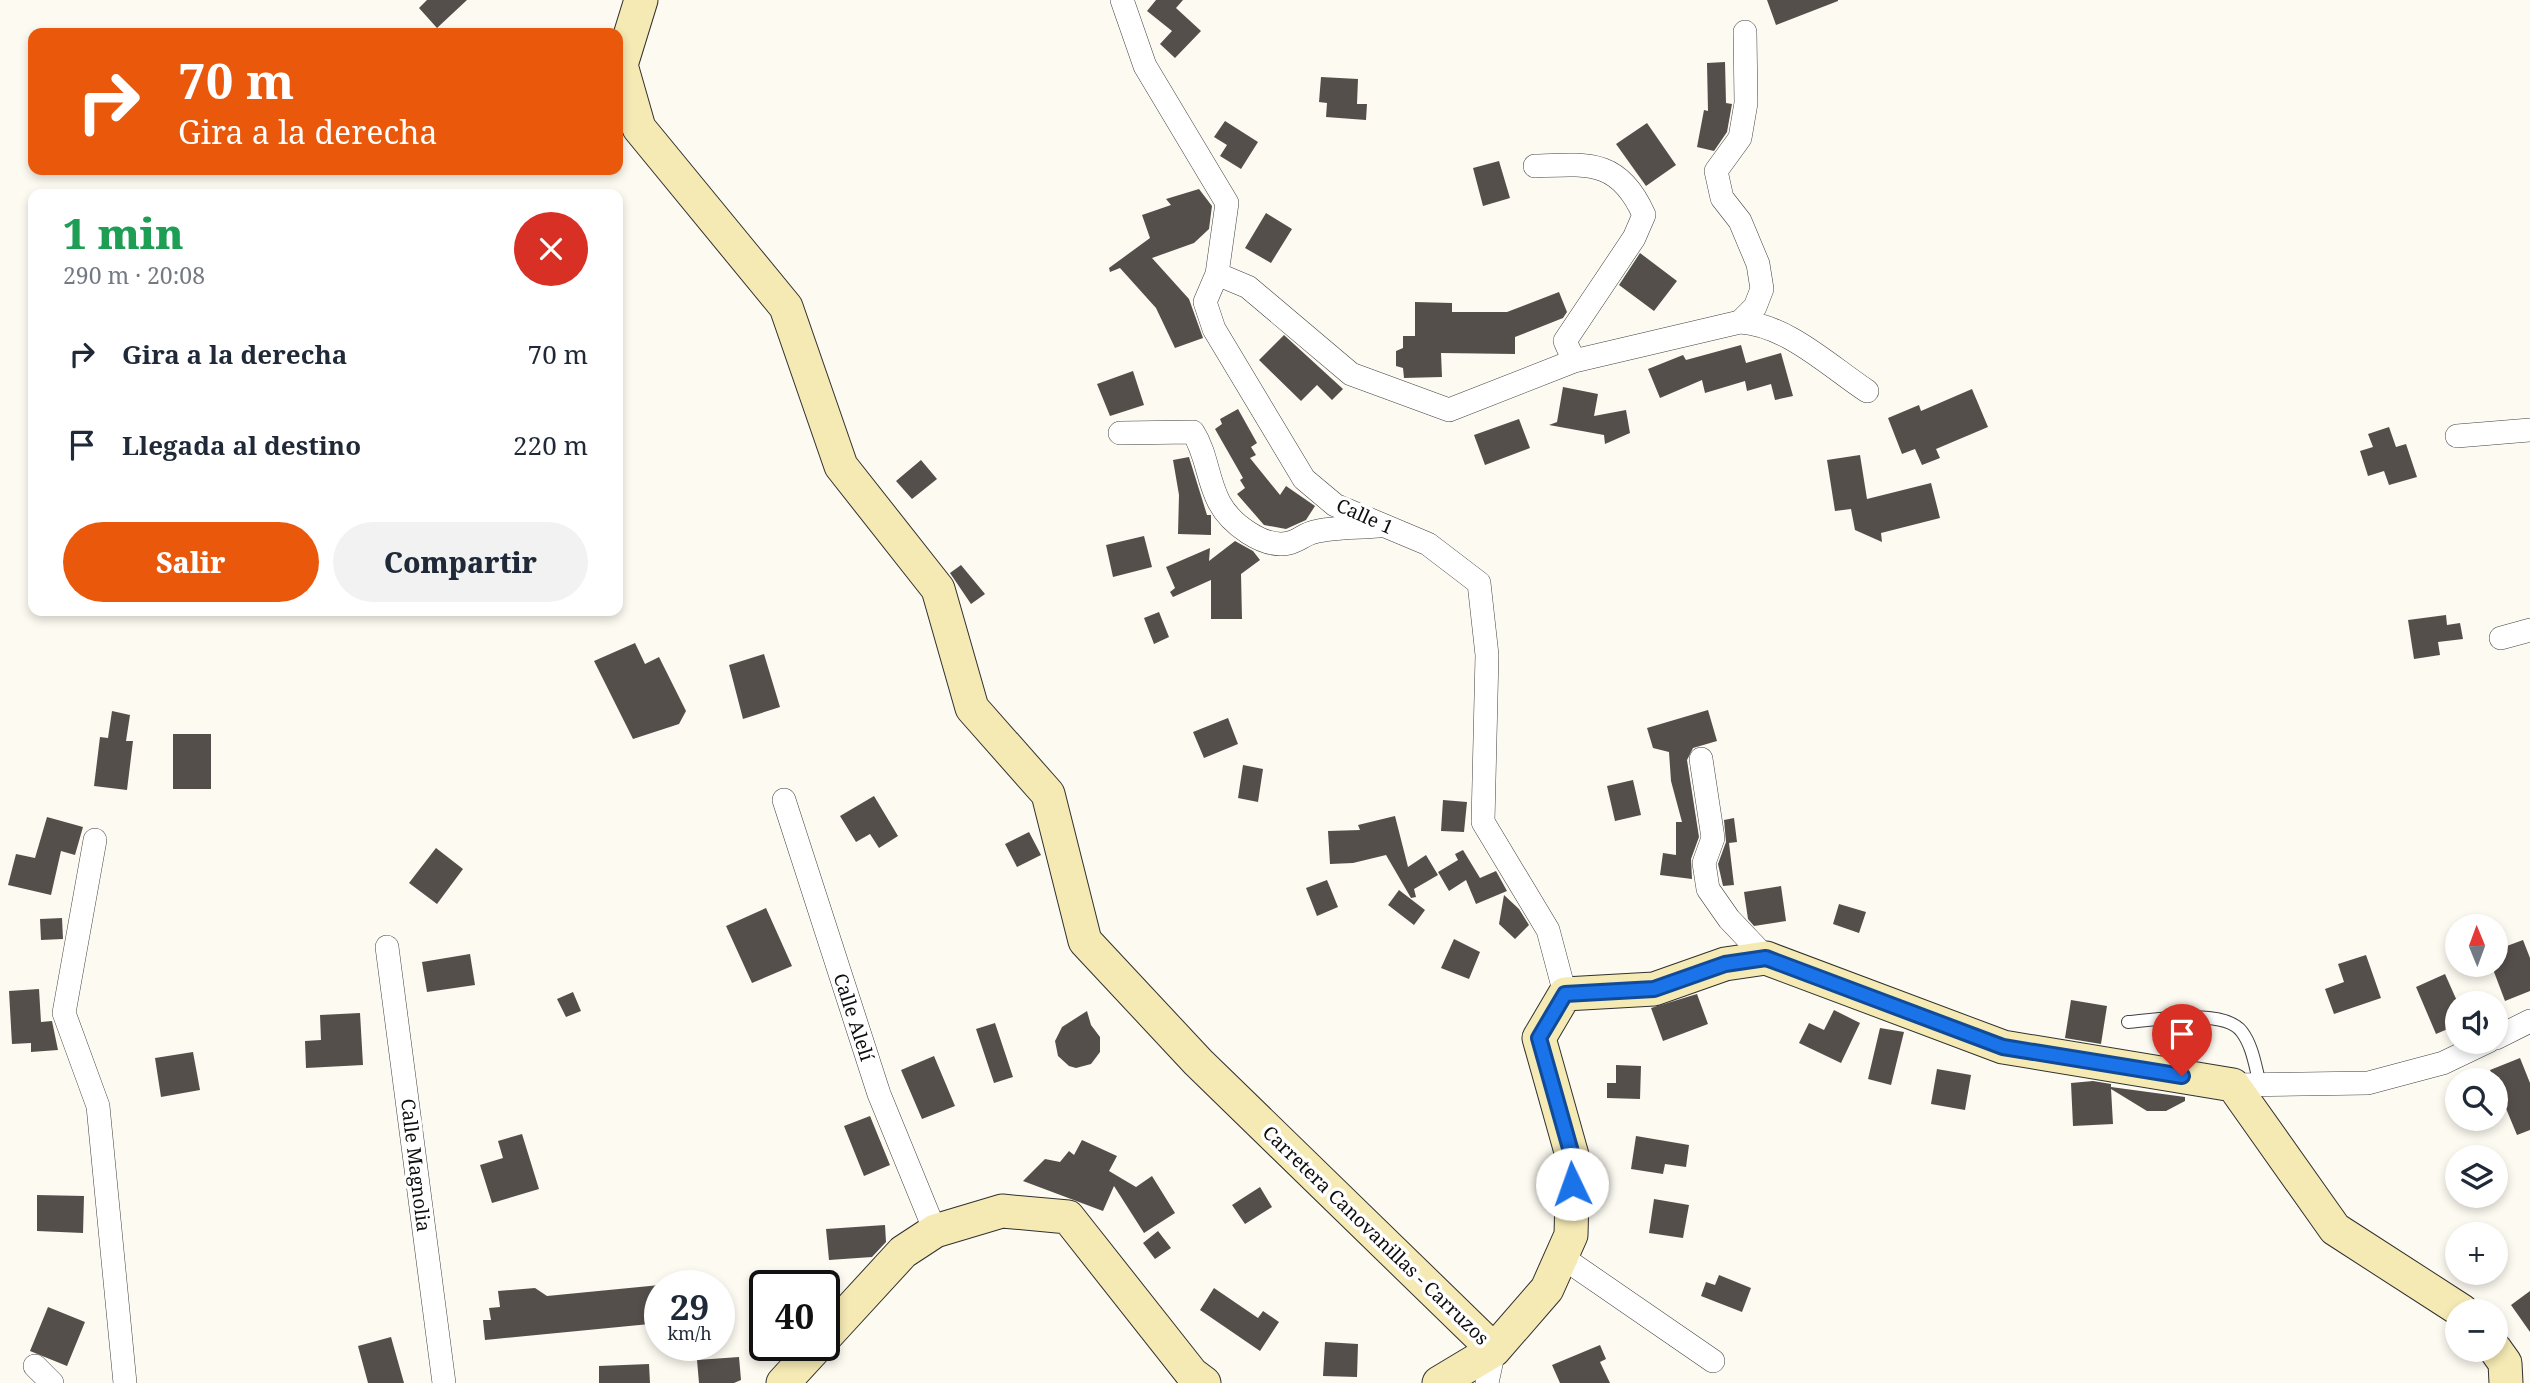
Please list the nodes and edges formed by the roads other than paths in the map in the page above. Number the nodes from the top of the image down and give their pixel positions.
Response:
1 (641, 0) edge
2 (1122, 0) edge
3 (1745, 32) dead end
4 (623, 58) edge
5 (623, 72) edge
6 (1535, 166) dead end
7 (1217, 274) junction
8 (1740, 322) junction
9 (1574, 361) junction
10 (1867, 391) dead end
11 (2530, 430) edge
12 (1119, 433) dead end
13 (2457, 436) dead end
14 (1385, 526) junction
15 (2530, 630) edge
16 (2501, 638) dead end
17 (1701, 759) dead end
18 (784, 800) dead end
19 (95, 840) dead end
20 (387, 947) dead end
21 (1766, 958) junction
22 (1565, 994) junction
23 (2530, 1021) edge
24 (2129, 1022) dead end
25 (2508, 1032) edge
26 (2462, 1054) edge
27 (2246, 1084) junction
28 (935, 1231) junction
29 (1562, 1256) junction
30 (2445, 1300) edge
31 (840, 1321) edge
32 (1494, 1350) junction
33 (803, 1361) edge
34 (1713, 1361) dead end
35 (35, 1366) dead end
36 (52, 1383) edge
37 (125, 1383) edge
38 (444, 1383) edge
39 (782, 1383) edge
40 (1204, 1383) edge
41 (1439, 1383) edge
42 (1486, 1383) edge

1 - 4 street, Carretera Canovanillas - Carruzos
2 - 7 street, Calle 1
3 - 8 street
5 - 32 street, Carretera Canovanillas - Carruzos
6 - 9 street
7 - 9 street
7 - 14 street, Calle 1
8 - 9 street
8 - 10 street
11 - 13 street
12 - 14 street
14 - 22 street, Calle 1
15 - 16 street
17 - 21 street
18 - 28 street, Calle Alelí
19 - 37 street
20 - 38 street, Calle Magnolia
21 - 22 street
21 - 27 street
22 - 29 street, Carretera Canovanillas - Carruzos
23 - 25 street
24 - 27 lane
26 - 27 street
27 - 30 street
28 - 31 street
28 - 40 street
29 - 32 street, Carretera Canovanillas - Carruzos
29 - 34 street
32 - 41 street
32 - 42 street
33 - 39 street
35 - 36 street

